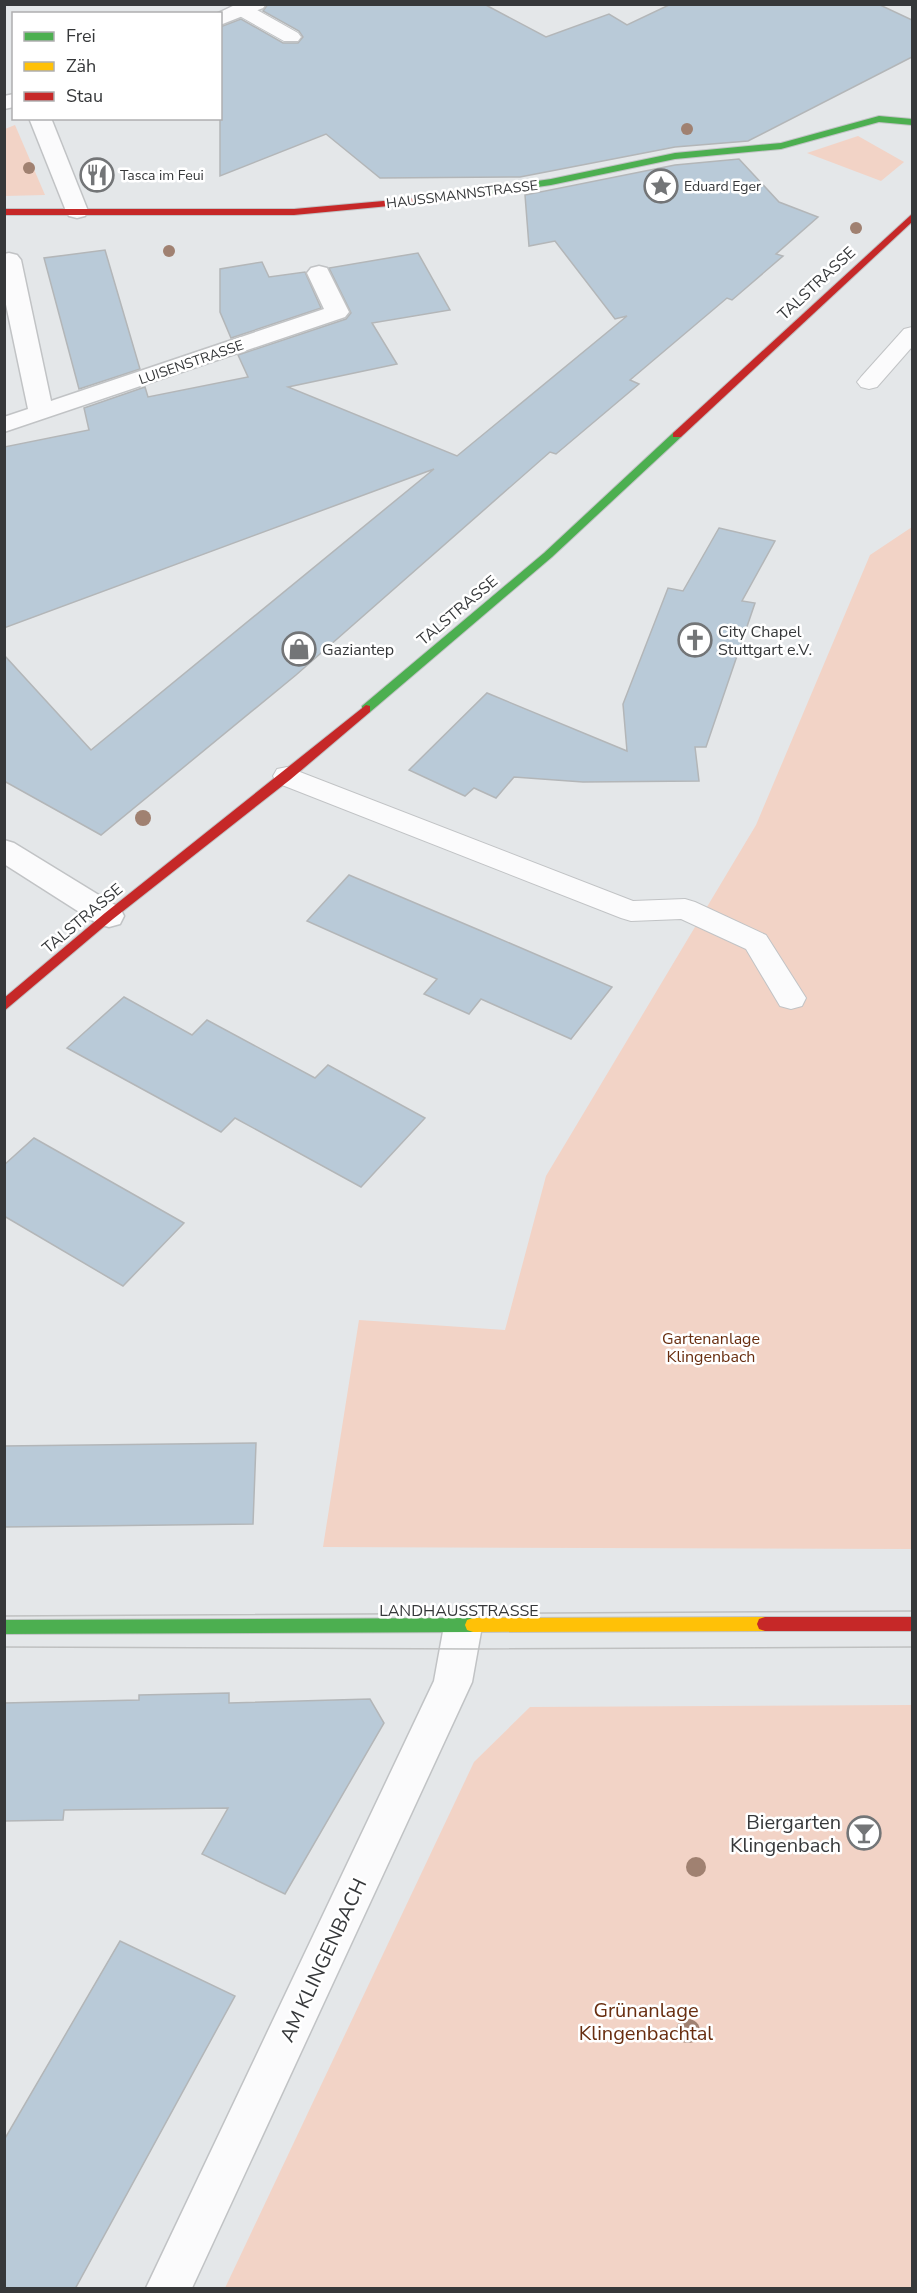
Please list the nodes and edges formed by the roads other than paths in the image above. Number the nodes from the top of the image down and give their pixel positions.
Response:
1 (249, 7) edge
2 (222, 18) edge
3 (291, 37) dead end
4 (41, 120) edge
5 (912, 122) edge
6 (77, 211) junction
7 (4, 212) edge
8 (912, 217) edge
9 (9, 260) dead end
10 (319, 273) dead end
11 (912, 334) edge
12 (869, 382) dead end
13 (41, 413) junction
14 (4, 425) edge
15 (286, 776) junction
16 (4, 850) edge
17 (109, 916) junction
18 (791, 998) dead end
19 (4, 1006) edge
20 (912, 1624) edge
21 (463, 1626) junction
22 (4, 1627) edge
23 (169, 2289) edge

1 - 2 street
1 - 3 lane
4 - 6 street
5 - 6 street, HAUSSMANNSTRASSE
6 - 7 street, HAUSSMANNSTRASSE
8 - 15 street, TALSTRASSE
9 - 13 street
10 - 13 street, LUISENSTRASSE
11 - 12 lane
13 - 14 street, LUISENSTRASSE
15 - 17 street, TALSTRASSE
15 - 18 lane
16 - 17 street
17 - 19 street, TALSTRASSE
20 - 21 street, LANDHAUSSTRASSE
21 - 22 street, LANDHAUSSTRASSE
21 - 23 street, AM KLINGENBACH

